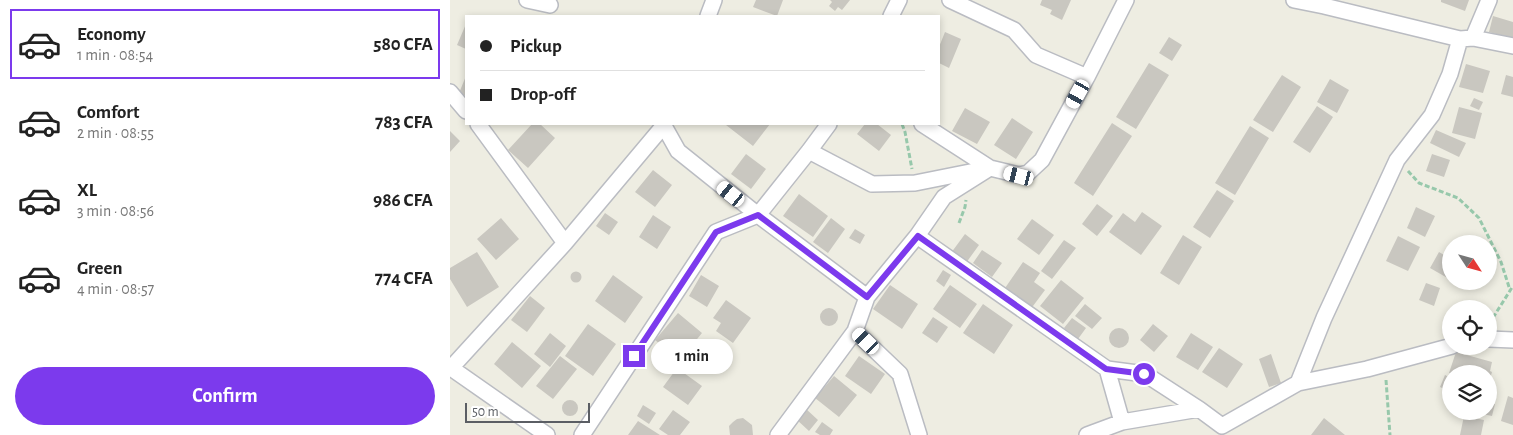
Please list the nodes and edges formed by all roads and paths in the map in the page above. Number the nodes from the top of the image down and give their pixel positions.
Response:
1 (527, 0) edge
2 (714, 0) edge
3 (899, 0) edge
4 (950, 0) edge
5 (1126, 0) edge
6 (1294, 0) edge
7 (1489, 0) edge
8 (1326, 3) edge
9 (549, 7) edge
10 (708, 15) edge
11 (892, 15) edge
12 (1466, 38) junction
13 (1513, 46) edge
14 (1087, 78) junction
15 (450, 92) edge
16 (465, 110) edge
17 (664, 125) edge
18 (828, 125) edge
19 (924, 125) edge
20 (491, 130) edge
21 (810, 151) junction
22 (1397, 160) junction
23 (990, 168) junction
24 (758, 215) junction
25 (918, 236) junction
26 (565, 243) junction
27 (1513, 286) edge
28 (1510, 290) junction
29 (867, 297) junction
30 (1497, 311) edge
31 (855, 330) junction
32 (1497, 340) edge
33 (1513, 340) edge
34 (1442, 349) edge
35 (1385, 364) junction
36 (450, 368) edge
37 (1106, 369) junction
38 (1298, 383) junction
39 (1199, 409) junction
40 (1122, 422) junction
41 (547, 435) edge
42 (582, 435) edge
43 (778, 435) edge
44 (919, 435) edge
45 (1086, 435) edge
46 (1390, 435) edge

1 - 9 street
2 - 10 street
3 - 11 street
4 - 14 street
5 - 14 street
6 - 8 street
7 - 12 street
8 - 12 street
12 - 13 street
12 - 22 street
14 - 23 street
15 - 16 street
17 - 24 street
17 - 26 street
18 - 21 street
19 - 23 street
20 - 26 street
21 - 23 street
21 - 24 street
22 - 28 path
22 - 38 street
23 - 25 street
24 - 29 street
24 - 42 street
25 - 29 street
25 - 37 street
26 - 36 street
27 - 28 path
28 - 30 path
29 - 31 street
31 - 43 street
31 - 44 street
32 - 33 street
34 - 35 street
35 - 38 street
35 - 46 path
36 - 41 street
37 - 39 street
37 - 40 street
38 - 39 street
39 - 40 street
40 - 45 street

